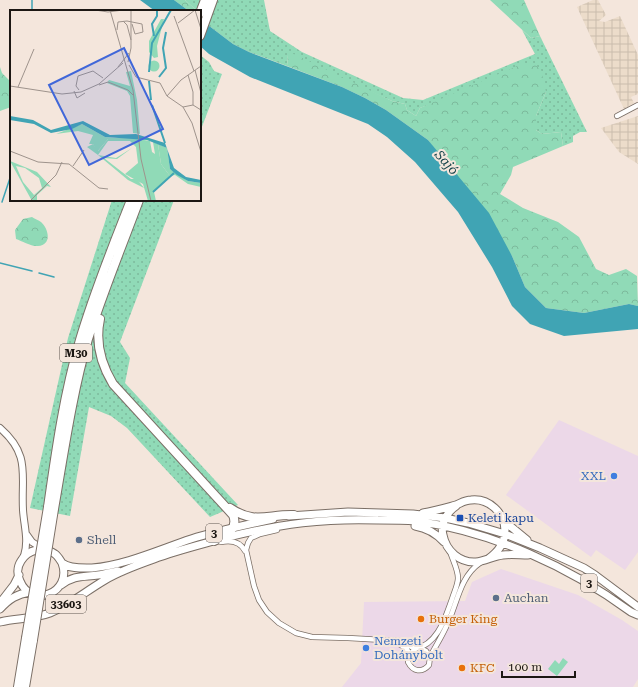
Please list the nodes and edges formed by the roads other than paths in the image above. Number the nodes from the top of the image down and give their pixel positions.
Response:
1 (205, 0) edge
2 (213, 0) edge
3 (201, 10) edge
4 (201, 33) edge
5 (638, 105) edge
6 (617, 116) dead end
7 (131, 201) edge
8 (139, 201) edge
9 (107, 285) junction
10 (0, 428) edge
11 (225, 504) junction
12 (458, 504) junction
13 (51, 508) junction
14 (413, 514) junction
15 (445, 518) junction
16 (296, 519) junction
17 (503, 519) junction
18 (386, 520) junction
19 (443, 526) junction
20 (233, 528) junction
21 (505, 534) junction
22 (27, 535) junction
23 (214, 541) junction
24 (445, 542) junction
25 (502, 543) junction
26 (187, 548) junction
27 (540, 548) junction
28 (46, 550) junction
29 (449, 550) junction
30 (246, 552) junction
31 (24, 556) junction
32 (536, 556) junction
33 (486, 560) junction
34 (62, 563) junction
35 (126, 569) junction
36 (19, 575) junction
37 (60, 586) junction
38 (30, 592) junction
39 (0, 603) edge
40 (638, 608) edge
41 (0, 609) edge
42 (638, 615) edge
43 (0, 622) edge
44 (30, 639) junction
45 (392, 641) junction
46 (417, 648) junction
47 (410, 654) junction
48 (430, 657) junction
49 (18, 687) edge
50 (25, 687) edge

1 - 3 highway
2 - 4 highway
5 - 6 street
7 - 13 highway, M30
8 - 9 highway, M30
9 - 11 highway
9 - 13 highway, M30
10 - 22 main road
11 - 16 highway
11 - 20 highway
12 - 14 main road
12 - 15 main road
12 - 17 main road
13 - 44 highway, M30, bridge
14 - 15 main road, 3
14 - 16 main road, 3
15 - 19 main road
15 - 21 main road, 3
16 - 18 main road, 3
16 - 20 main road, 3
16 - 23 main road, 3
16 - 30 street
17 - 21 main road
17 - 27 main road
18 - 19 main road, 3
18 - 24 main road
19 - 24 main road
19 - 25 main road, 3
20 - 23 highway
20 - 34 main road, 3
21 - 25 main road
21 - 27 main road, 3
22 - 28 main road
22 - 31 main road
23 - 26 main road, 3
24 - 29 main road
25 - 32 main road, 3
25 - 33 main road
26 - 30 street
26 - 35 main road, 3
27 - 40 main road, 3
28 - 31 main road
28 - 34 main road, 3
29 - 33 main road
29 - 46 street
30 - 45 street
31 - 36 main road
32 - 33 main road
32 - 42 main road, 3
33 - 48 street
34 - 37 main road
35 - 37 main road, 3
35 - 43 main road, 33603
36 - 38 main road
36 - 39 main road
37 - 38 main road, 3
38 - 41 main road, 3
44 - 49 highway, M30
44 - 50 highway, M30
45 - 46 street
45 - 47 street
46 - 47 street
46 - 48 street
47 - 48 street

